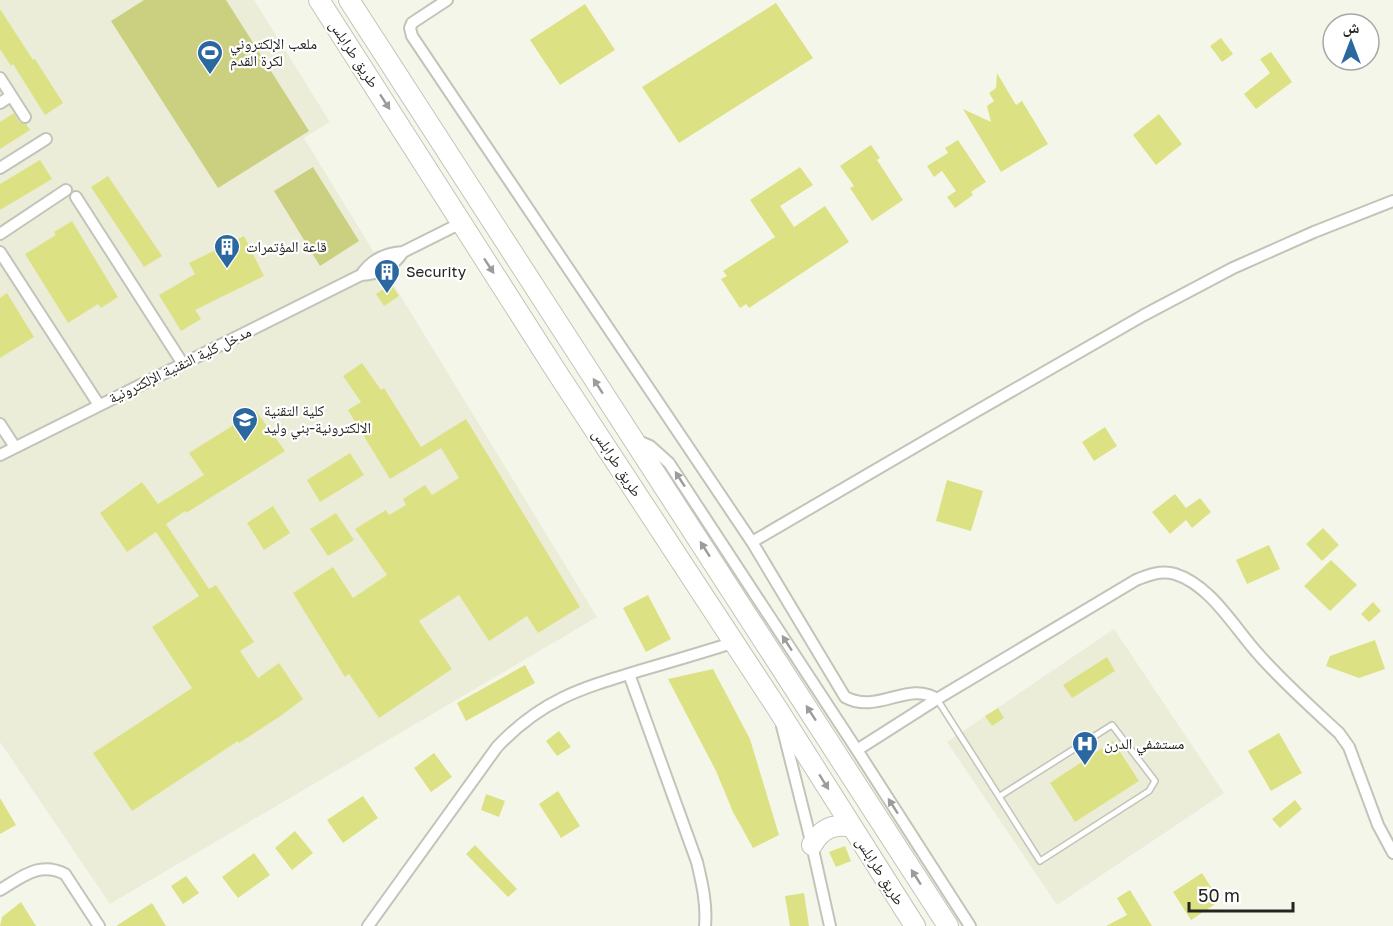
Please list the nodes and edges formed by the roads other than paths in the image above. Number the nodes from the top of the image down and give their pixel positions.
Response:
1 (319, 0) edge
2 (349, 0) edge
3 (447, 0) edge
4 (0, 78) edge
5 (11, 96) junction
6 (0, 103) edge
7 (25, 117) dead end
8 (46, 139) dead end
9 (0, 168) edge
10 (66, 190) dead end
11 (76, 197) dead end
12 (1393, 201) edge
13 (462, 223) junction
14 (0, 234) edge
15 (0, 252) edge
16 (183, 364) junction
17 (99, 405) junction
18 (0, 424) edge
19 (633, 439) junction
20 (15, 447) junction
21 (0, 455) edge
22 (752, 542) junction
23 (735, 642) junction
24 (628, 674) junction
25 (937, 699) junction
26 (777, 708) junction
27 (857, 750) junction
28 (1000, 796) dead end
29 (852, 827) junction
30 (812, 845) junction
31 (1393, 853) edge
32 (0, 890) edge
33 (99, 926) edge
34 (368, 926) edge
35 (705, 926) edge
36 (830, 926) edge
37 (915, 926) edge
38 (948, 926) edge
39 (970, 926) edge

1 -> 13 highway, طريق طرابلس
19 -> 2 highway
3 - 22 street
4 - 5 street
5 - 6 street
5 - 7 street
8 - 9 street
10 - 14 street
11 - 16 street
12 - 22 street
13 - 16 street, مدخل كلية التقنية الإلكترونية
13 -> 23 highway, طريق طرابلس
15 - 17 street
16 - 17 street, مدخل كلية التقنية الإلكترونية
17 - 20 street, مدخل كلية التقنية الإلكترونية
18 - 20 street
27 -> 19 street
38 -> 19 highway
20 - 21 street, مدخل كلية التقنية الإلكترونية
22 - 25 street
23 - 24 street
23 - 26 highway, طريق طرابلس
24 - 34 street
24 - 35 street
25 - 27 street
25 - 28 lane
25 - 31 street
26 -> 29 highway, طريق طرابلس
26 - 30 street
39 -> 27 street
29 - 30 highway
29 - 37 highway, طريق طرابلس
30 - 36 street
32 - 33 street

